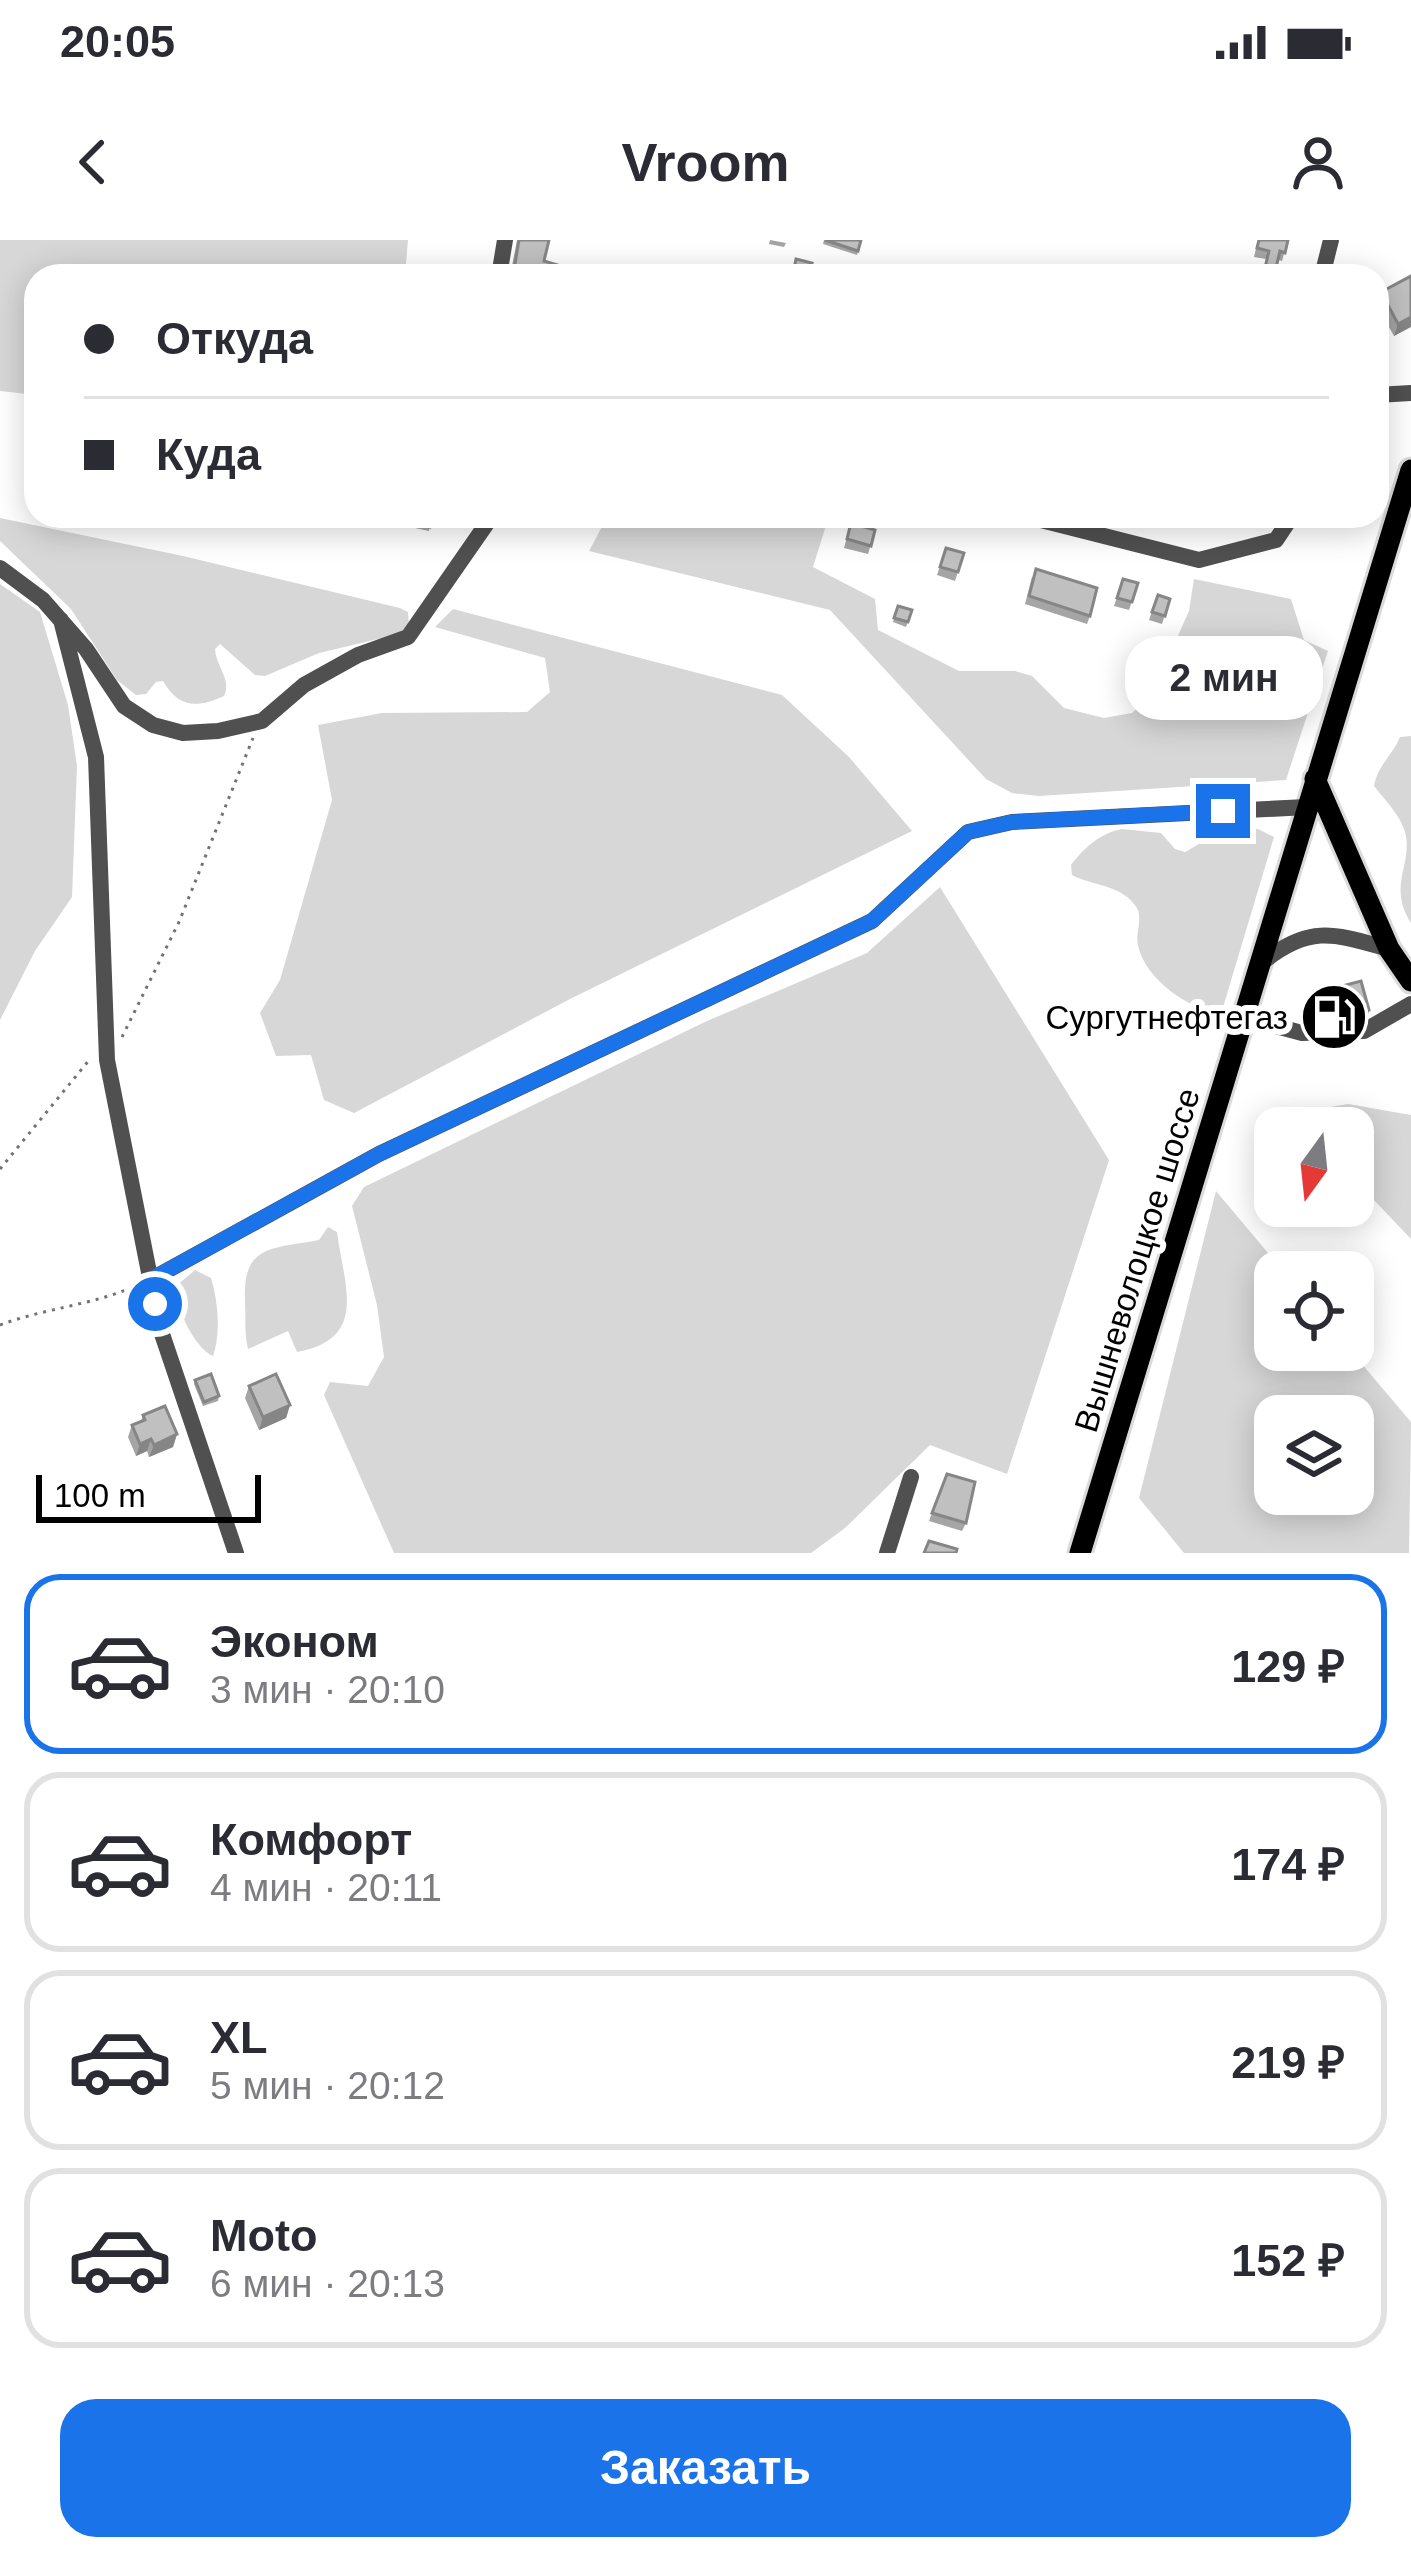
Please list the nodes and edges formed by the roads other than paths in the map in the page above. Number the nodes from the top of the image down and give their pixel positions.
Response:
1 (1411, 470) edge
2 (484, 528) edge
3 (1072, 528) edge
4 (1284, 528) edge
5 (0, 568) edge
6 (61, 620) junction
7 (1315, 779) junction
8 (1307, 807) junction
9 (1389, 949) junction
10 (1264, 961) junction
11 (1411, 981) edge
12 (1411, 1004) edge
13 (1246, 1018) junction
14 (150, 1280) junction
15 (911, 1477) dead end
16 (236, 1553) edge
17 (887, 1553) edge
18 (1080, 1553) edge

1 - 7 main road, Вышневолоцкое шоссе
2 - 6 street
3 - 4 street
5 - 6 street
6 - 14 street
7 - 8 main road, Вышневолоцкое шоссе
7 - 9 main road
8 - 10 main road, Вышневолоцкое шоссе
8 - 14 street
9 - 10 street
9 - 11 main road
10 - 13 main road, Вышневолоцкое шоссе
12 - 13 street
13 - 18 main road, Вышневолоцкое шоссе
14 - 16 street
15 - 17 street

